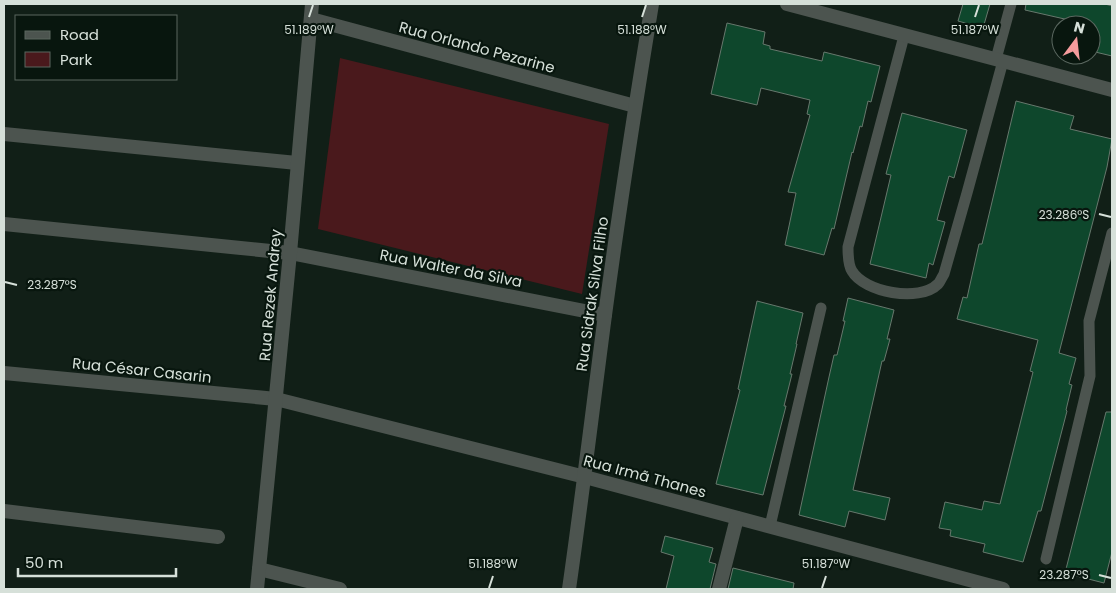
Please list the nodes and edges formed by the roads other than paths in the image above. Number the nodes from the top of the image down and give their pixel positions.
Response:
1 (312, 4) edge
2 (652, 4) edge
3 (787, 4) edge
4 (1011, 4) edge
5 (311, 19) junction
6 (904, 36) junction
7 (999, 60) junction
8 (1112, 90) edge
9 (635, 106) junction
10 (4, 134) edge
11 (297, 163) junction
12 (4, 224) edge
13 (1112, 233) edge
14 (290, 253) junction
15 (821, 308) dead end
16 (605, 315) junction
17 (4, 373) edge
18 (276, 399) junction
19 (585, 477) junction
20 (4, 511) edge
21 (737, 518) junction
22 (770, 526) junction
23 (218, 537) dead end
24 (1046, 559) dead end
25 (259, 569) junction
26 (994, 588) edge
27 (257, 589) edge
28 (340, 589) edge
29 (569, 589) edge
30 (719, 589) edge

1 - 5 street, Rua Rezek Andrey
2 - 9 street, Rua Sidrak Silva Filho
3 - 6 street
4 - 7 lane
5 - 9 street, Rua Orlando Pezarine
5 - 11 street, Rua Rezek Andrey
6 - 7 street
6 - 7 lane
7 - 8 street
9 - 16 street, Rua Sidrak Silva Filho
10 - 11 street
11 - 14 street, Rua Rezek Andrey
12 - 14 street, Rua Walter da Silva
13 - 24 lane
14 - 16 street, Rua Walter da Silva
14 - 18 street, Rua Rezek Andrey
15 - 22 lane
16 - 19 street, Rua Sidrak Silva Filho
17 - 18 street, Rua César Casarin
18 - 19 street, Rua Irmã Thanes
18 - 25 street, Rua Rezek Andrey
19 - 21 street, Rua Irmã Thanes
19 - 29 street, Rua Sidrak Silva Filho
20 - 23 street
21 - 22 street, Rua Irmã Thanes
21 - 30 street
22 - 26 street, Rua Irmã Thanes
25 - 27 street, Rua Rezek Andrey
25 - 28 street

